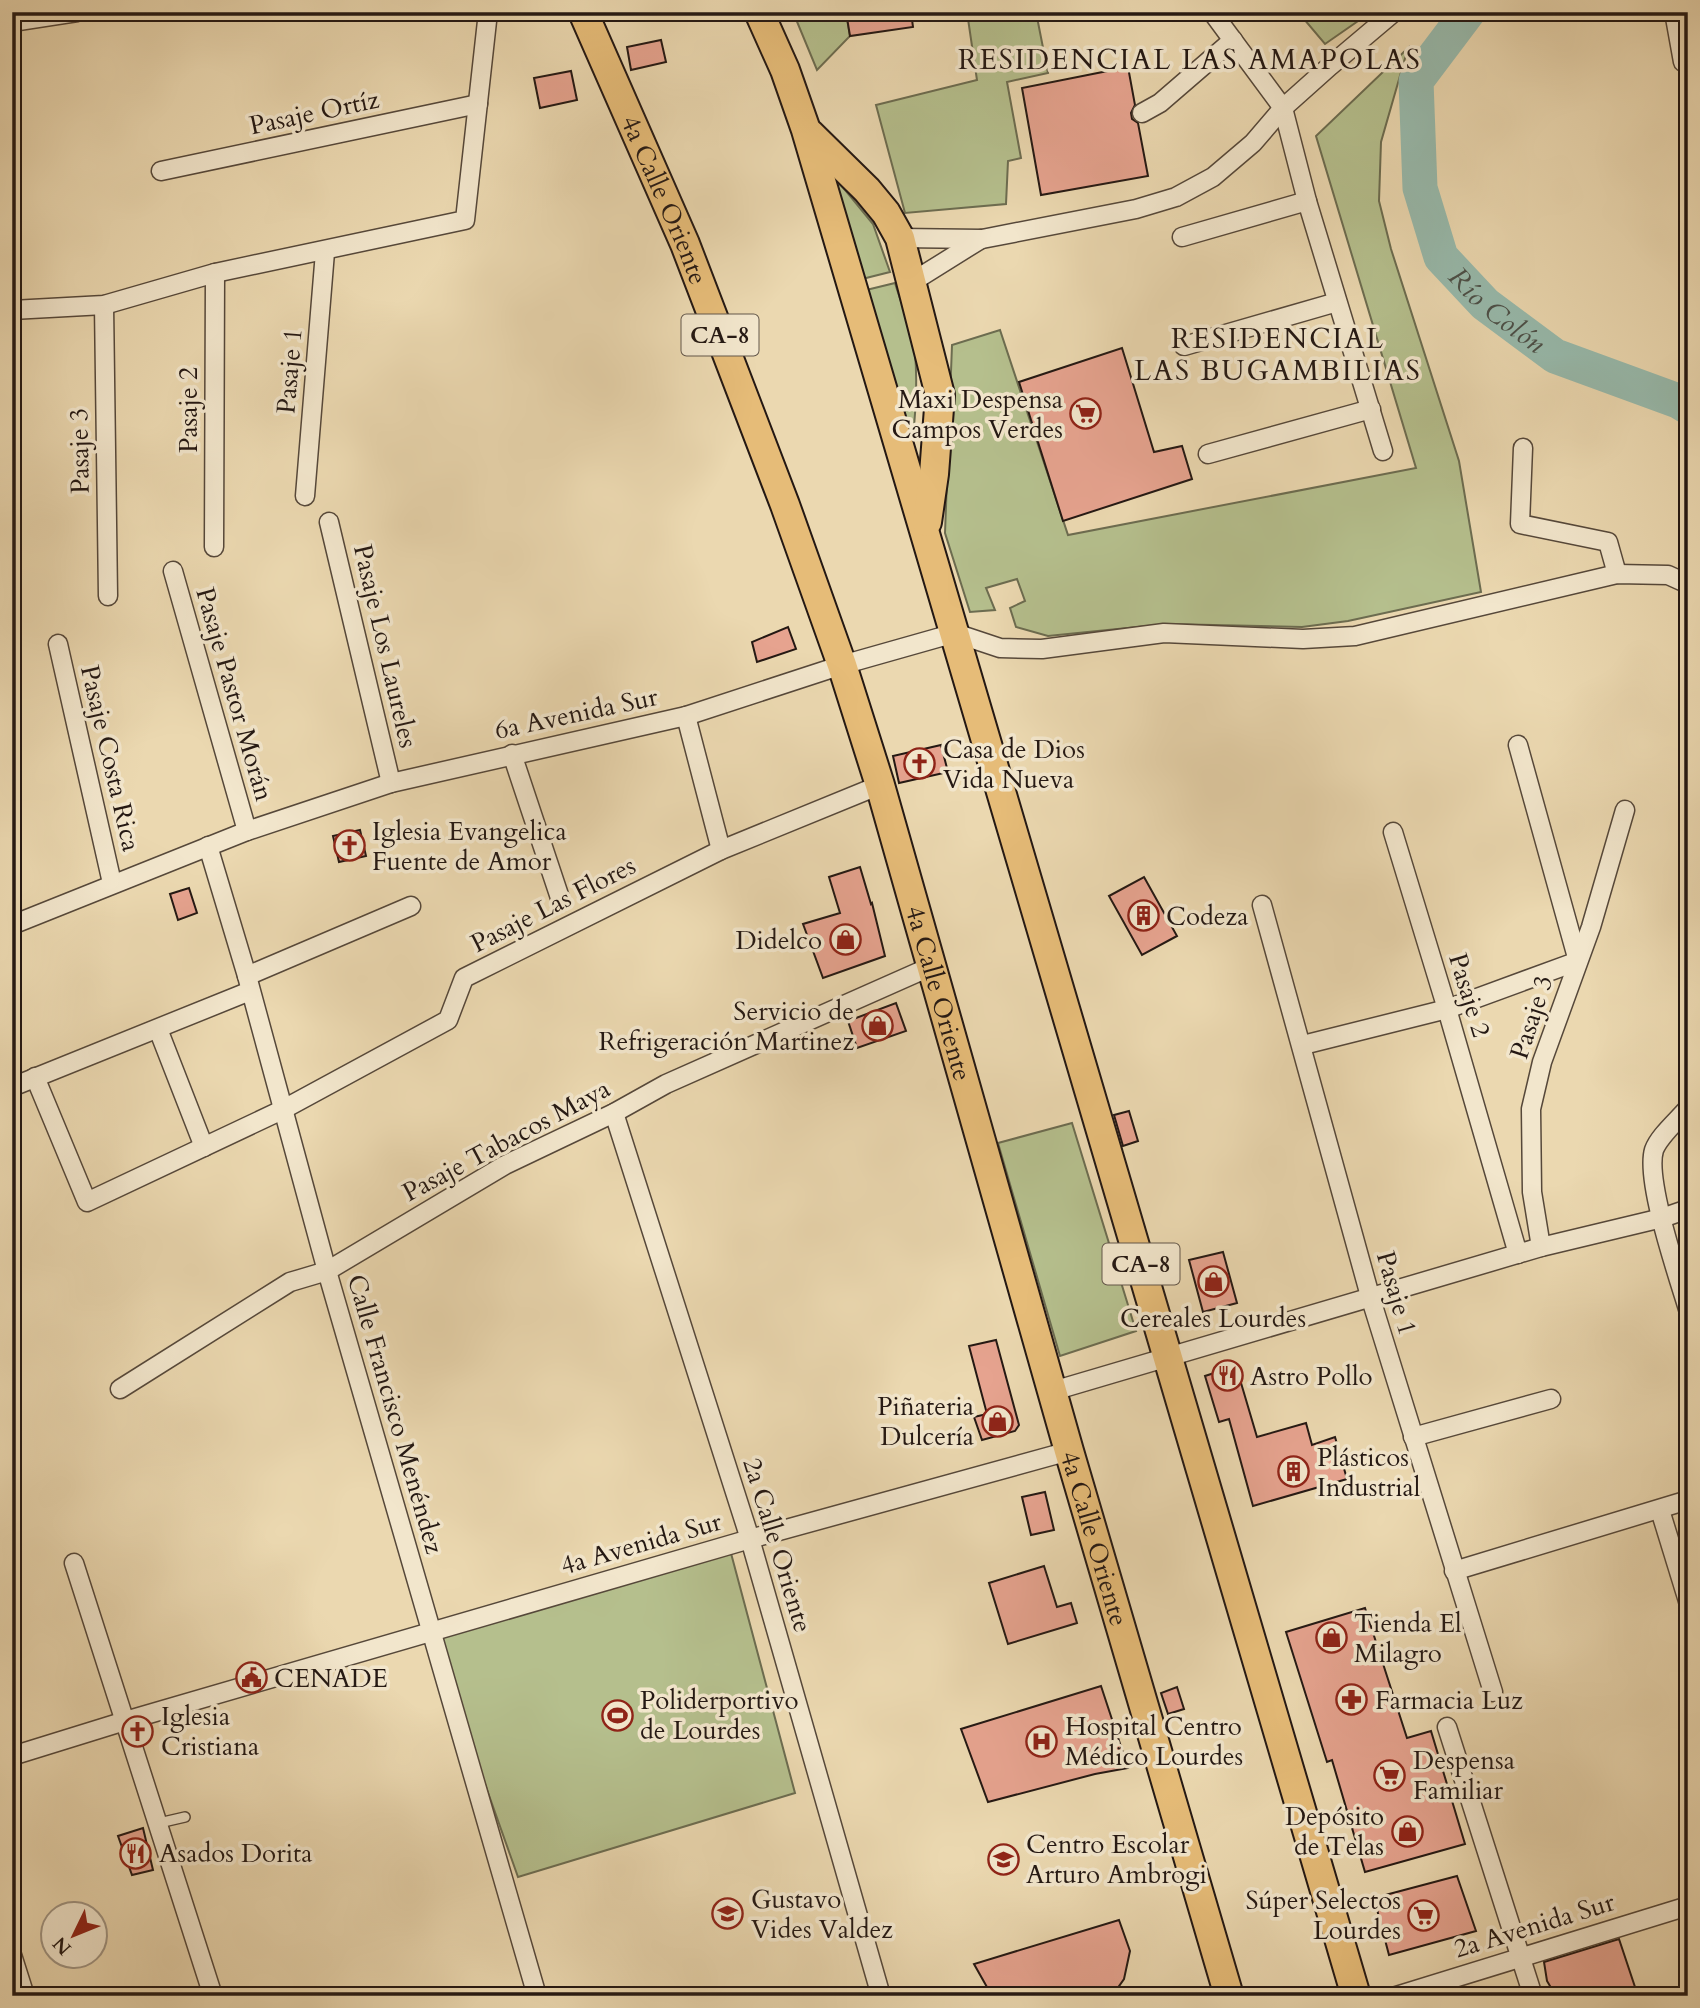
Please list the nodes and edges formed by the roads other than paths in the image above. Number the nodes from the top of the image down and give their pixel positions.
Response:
1 (76, 12) edge
2 (488, 12) edge
3 (583, 12) edge
4 (759, 12) edge
5 (1212, 12) edge
6 (1394, 12) edge
7 (1674, 12) edge
8 (12, 22) edge
9 (1234, 40) junction
10 (1683, 62) dead end
11 (478, 104) junction
12 (1283, 108) junction
13 (1142, 113) dead end
14 (806, 130) junction
15 (161, 171) dead end
16 (1307, 201) junction
17 (1182, 237) dead end
18 (900, 238) junction
19 (982, 239) junction
20 (325, 252) junction
21 (215, 273) junction
22 (912, 282) junction
23 (1337, 302) junction
24 (104, 305) junction
25 (12, 310) edge
26 (1184, 346) dead end
27 (1371, 409) junction
28 (1523, 448) dead end
29 (1383, 451) dead end
30 (1208, 454) dead end
31 (305, 496) dead end
32 (329, 522) dead end
33 (926, 531) junction
34 (214, 547) dead end
35 (173, 572) dead end
36 (1617, 574) junction
37 (1688, 584) edge
38 (108, 596) dead end
39 (955, 633) junction
40 (58, 644) dead end
41 (842, 665) junction
42 (686, 716) junction
43 (1518, 745) dead end
44 (512, 754) junction
45 (391, 783) junction
46 (880, 785) junction
47 (1625, 810) dead end
48 (247, 831) junction
49 (1393, 832) dead end
50 (208, 846) junction
51 (721, 850) junction
52 (112, 883) junction
53 (560, 898) dead end
54 (1262, 905) dead end
55 (411, 906) dead end
56 (12, 925) edge
57 (1578, 961) junction
58 (932, 966) junction
59 (248, 983) junction
60 (1447, 1009) junction
61 (158, 1029) junction
62 (1303, 1045) junction
63 (35, 1077) junction
64 (12, 1087) edge
65 (1688, 1108) edge
66 (282, 1110) junction
67 (614, 1113) junction
68 (204, 1147) junction
69 (1688, 1209) edge
70 (1662, 1218) junction
71 (1541, 1247) junction
72 (1517, 1254) junction
73 (327, 1270) junction
74 (1370, 1296) junction
75 (1688, 1309) edge
76 (1168, 1357) junction
77 (120, 1389) dead end
78 (1053, 1391) junction
79 (1551, 1399) dead end
80 (1413, 1437) junction
81 (1069, 1451) junction
82 (1688, 1500) edge
83 (1660, 1510) junction
84 (750, 1538) junction
85 (74, 1563) dead end
86 (1454, 1571) junction
87 (1688, 1601) edge
88 (432, 1632) junction
89 (1493, 1692) dead end
90 (124, 1721) junction
91 (1447, 1727) dead end
92 (12, 1756) edge
93 (185, 1817) dead end
94 (159, 1823) junction
95 (1688, 1906) edge
96 (12, 1955) edge
97 (1521, 1956) junction
98 (25, 1996) edge
99 (213, 1996) edge
100 (537, 1996) edge
101 (881, 1996) edge
102 (1229, 1996) edge
103 (1356, 1996) edge
104 (1396, 1996) edge
105 (1533, 1996) edge

1 - 8 street
2 - 11 street
3 - 41 highway, 4a Calle Oriente / CA-8
4 - 14 highway, CA-8
5 - 9 street
6 - 12 street
7 - 10 street
9 - 12 street
9 - 13 street
11 - 15 street, Pasaje Ortíz
11 - 20 street
12 - 16 street
12 - 19 street
14 - 18 highway
14 - 33 highway, CA-8
16 - 17 street
16 - 23 street
18 - 19 street
18 - 22 highway
19 - 22 street
20 - 21 street
20 - 31 street, Pasaje 1
21 - 24 street
21 - 34 street, Pasaje 2
22 - 33 highway
23 - 26 street
23 - 27 street
24 - 25 street
24 - 38 street, Pasaje 3
27 - 29 street
27 - 30 street
28 - 36 street
32 - 45 street, Pasaje Los Laureles
33 - 39 highway, CA-8
35 - 48 street, Pasaje Pastor Morán
36 - 37 street
36 - 39 street
39 - 41 street, 6a Avenida Sur
39 - 76 highway, CA-8
40 - 52 street, Pasaje Costa Rica
41 - 42 street, 6a Avenida Sur
41 - 46 highway, 4a Calle Oriente / CA-8
42 - 44 street, 6a Avenida Sur
42 - 51 street
43 - 57 street
44 - 45 street, 6a Avenida Sur
44 - 53 street
45 - 48 street, 6a Avenida Sur
46 - 51 street, Pasaje Las Flores
46 - 58 highway, 4a Calle Oriente / CA-8
47 - 57 street, Pasaje 3
48 - 50 street, 6a Avenida Sur
49 - 60 street, Pasaje 2
50 - 52 street, 6a Avenida Sur
50 - 59 street, Calle Francisco Menéndez
51 - 66 street, Pasaje Las Flores
52 - 56 street, 6a Avenida Sur
54 - 62 street, Pasaje 1
55 - 59 street
57 - 60 street
57 - 71 street, Pasaje 3
58 - 67 street, Pasaje Tabacos Maya
58 - 78 highway, 4a Calle Oriente / CA-8
59 - 61 street
59 - 66 street, Calle Francisco Menéndez
60 - 62 street
60 - 72 street, Pasaje 2
61 - 63 street
61 - 68 street
62 - 74 street, Pasaje 1
63 - 64 street
63 - 68 street, Pasaje Las Flores
65 - 70 street
66 - 68 street, Pasaje Las Flores
66 - 73 street, Calle Francisco Menéndez
67 - 73 street, Pasaje Tabacos Maya
67 - 84 street, 2a Calle Oriente
69 - 70 street
70 - 71 street
70 - 75 street
71 - 72 street
72 - 74 street
73 - 77 street, Pasaje Tabacos Maya
73 - 88 street, Calle Francisco Menéndez
74 - 76 street
74 - 80 street, Pasaje 1
76 - 78 street
76 - 103 highway, CA-8
78 - 81 highway, 4a Calle Oriente / CA-8
79 - 80 street
80 - 86 street, Pasaje 1
81 - 84 street, 4a Avenida Sur
81 - 102 highway, 4a Calle Oriente / CA-8
82 - 83 street
83 - 86 street
83 - 87 street
84 - 88 street, 4a Avenida Sur
84 - 101 street, 2a Calle Oriente
85 - 90 street
86 - 89 street, Pasaje 1
88 - 90 street, 4a Avenida Sur
88 - 100 street, Calle Francisco Menéndez
90 - 92 street, 4a Avenida Sur
90 - 94 street
91 - 97 street
93 - 94 lane
94 - 99 street
95 - 97 street, 2a Avenida Sur
96 - 98 street
97 - 104 street, 2a Avenida Sur
97 - 105 street

